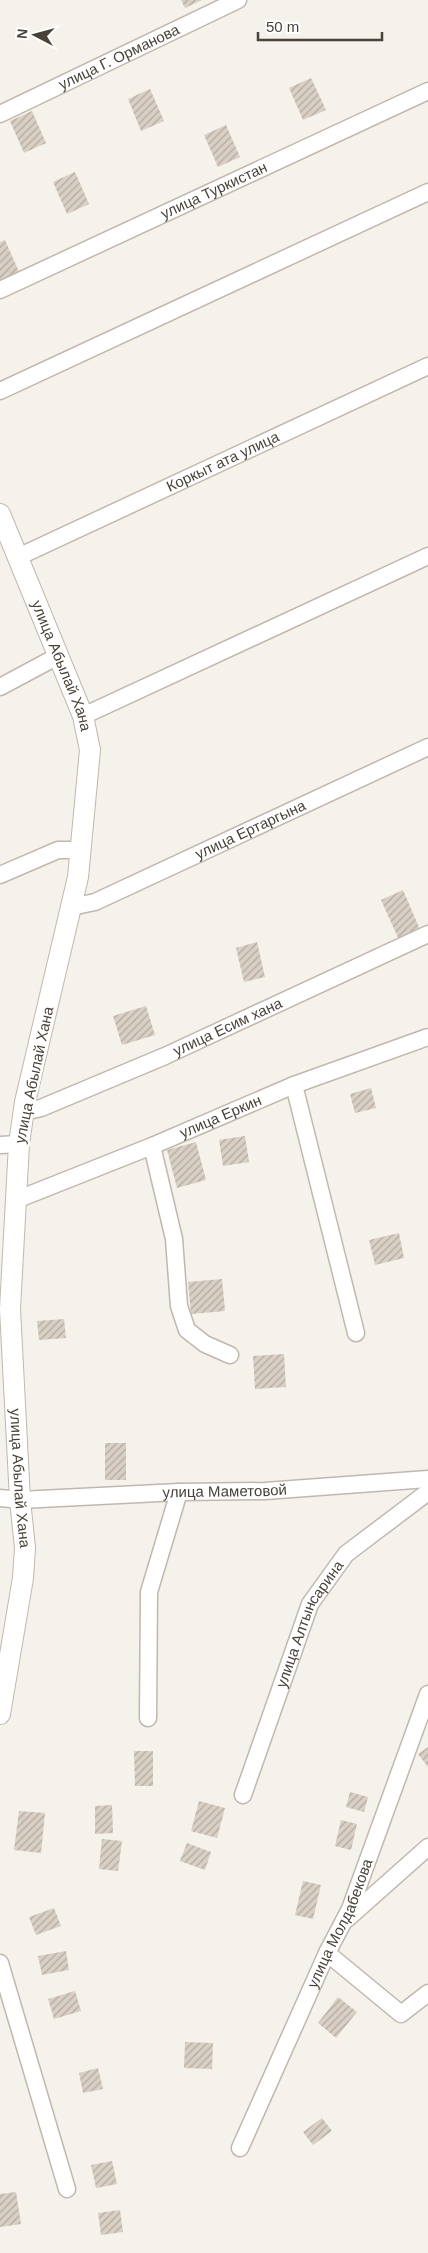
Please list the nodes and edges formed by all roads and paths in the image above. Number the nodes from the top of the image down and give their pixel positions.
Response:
1 (238, 0) edge
2 (428, 91) edge
3 (0, 114) edge
4 (428, 192) edge
5 (0, 290) edge
6 (428, 366) edge
7 (0, 391) edge
8 (0, 514) edge
9 (428, 556) edge
10 (18, 557) junction
11 (58, 656) junction
12 (0, 687) edge
13 (83, 716) junction
14 (428, 747) edge
15 (80, 850) junction
16 (0, 876) edge
17 (71, 907) junction
18 (428, 934) edge
19 (428, 1037) edge
20 (294, 1085) junction
21 (24, 1112) junction
22 (9, 1144) edge
23 (152, 1146) junction
24 (16, 1200) junction
25 (5, 1309) edge
26 (356, 1333) dead end
27 (230, 1355) dead end
28 (428, 1479) edge
29 (179, 1492) junction
30 (428, 1492) edge
31 (0, 1498) edge
32 (20, 1500) junction
33 (428, 1694) edge
34 (0, 1714) edge
35 (148, 1718) dead end
36 (243, 1795) dead end
37 (428, 1847) edge
38 (342, 1923) junction
39 (327, 1953) junction
40 (0, 1963) edge
41 (428, 1993) edge
42 (240, 2148) dead end
43 (67, 2189) dead end

1 - 3 street, улица Г. Орманова
2 - 5 street, улица Туркистан
4 - 7 street
6 - 10 street, Коркыт ата улица
8 - 10 street, улица Абылай Хана
9 - 13 street
10 - 11 street, улица Абылай Хана
11 - 12 street
11 - 13 street, улица Абылай Хана
13 - 15 street, улица Абылай Хана
14 - 17 street, улица Ертаргына
15 - 16 street
15 - 17 street, улица Абылай Хана
17 - 21 street, улица Абылай Хана
18 - 21 street, улица Есим хана
19 - 20 street, улица Еркин
20 - 23 street, улица Еркин
20 - 26 street
21 - 22 street, улица Абылай Хана
22 - 24 street, улица Абылай Хана
23 - 24 street, улица Еркин
23 - 27 street
24 - 25 street, улица Абылай Хана
25 - 32 street, улица Абылай Хана
28 - 29 street, улица Маметовой
29 - 32 street, улица Маметовой
29 - 35 street
30 - 36 street, улица Алтынсарина
31 - 32 street, улица Маметовой
32 - 34 street, улица Абылай Хана
33 - 38 street, улица Молдабекова
37 - 38 street
38 - 39 street, улица Молдабекова
39 - 41 street
39 - 42 street, улица Молдабекова
40 - 43 street

